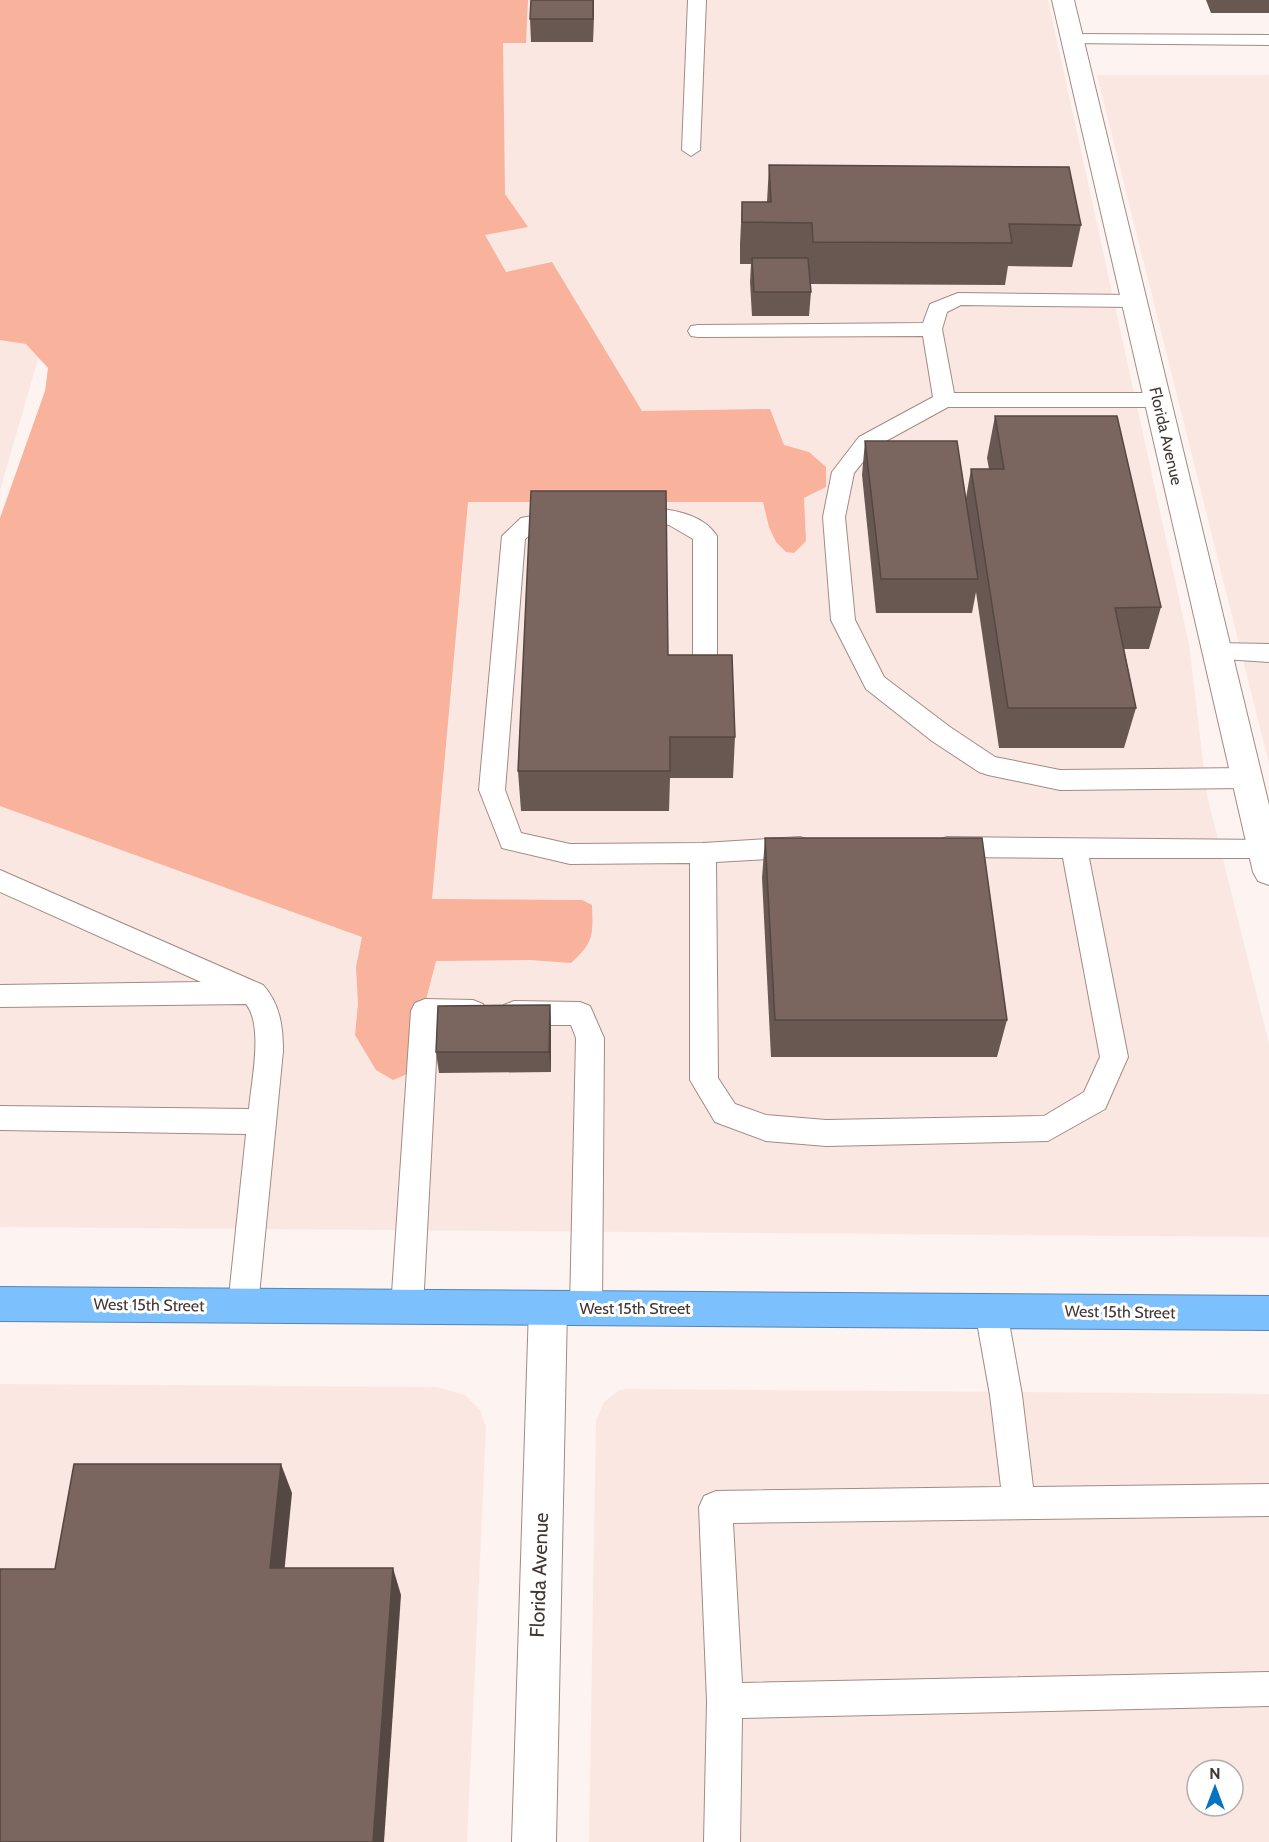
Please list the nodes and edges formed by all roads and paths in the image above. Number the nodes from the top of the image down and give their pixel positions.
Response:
1 (697, 0) edge
2 (1063, 0) edge
3 (1072, 39) junction
4 (1269, 39) edge
5 (691, 150) dead end
6 (1134, 301) junction
7 (932, 329) junction
8 (698, 330) dead end
9 (944, 400) junction
10 (1157, 400) junction
11 (1217, 652) junction
12 (1269, 653) edge
13 (705, 682) edge
14 (1247, 778) junction
15 (1261, 807) edge
16 (830, 847) edge
17 (923, 847) edge
18 (1074, 848) junction
19 (703, 853) junction
20 (1266, 860) edge
21 (3, 882) edge
22 (253, 993) junction
23 (0, 996) edge
24 (0, 1118) edge
25 (260, 1122) junction
26 (0, 1304) edge
27 (243, 1306) junction
28 (407, 1308) junction
29 (567, 1308) junction
30 (991, 1311) junction
31 (1269, 1313) edge
32 (1269, 1500) edge
33 (1019, 1503) junction
34 (1269, 1689) edge
35 (725, 1701) junction
36 (534, 1842) edge
37 (722, 1842) edge

1 - 5 lane
2 - 3 street, Florida Avenue
3 - 4 lane
3 - 6 street, Florida Avenue
6 - 7 lane
6 - 10 street, Florida Avenue
7 - 8 lane
7 - 9 lane
9 - 10 lane
9 - 14 lane
10 - 11 street, Florida Avenue
11 - 12 lane
11 - 14 street, Florida Avenue
13 - 19 lane
14 - 15 street, Florida Avenue
15 - 20 street, Florida Avenue
16 - 19 lane
17 - 18 lane
18 - 19 lane
18 - 20 lane
21 - 22 lane
22 - 23 lane
22 - 25 lane
24 - 25 lane
25 - 27 lane
26 - 27 highway, West 15th Street
27 - 28 highway, West 15th Street
28 - 29 highway, West 15th Street
28 - 29 lane
29 - 30 highway, West 15th Street
29 - 36 street, Florida Avenue
30 - 31 highway, West 15th Street
30 - 33 lane
32 - 33 lane
33 - 35 lane
34 - 35 lane
35 - 37 lane

